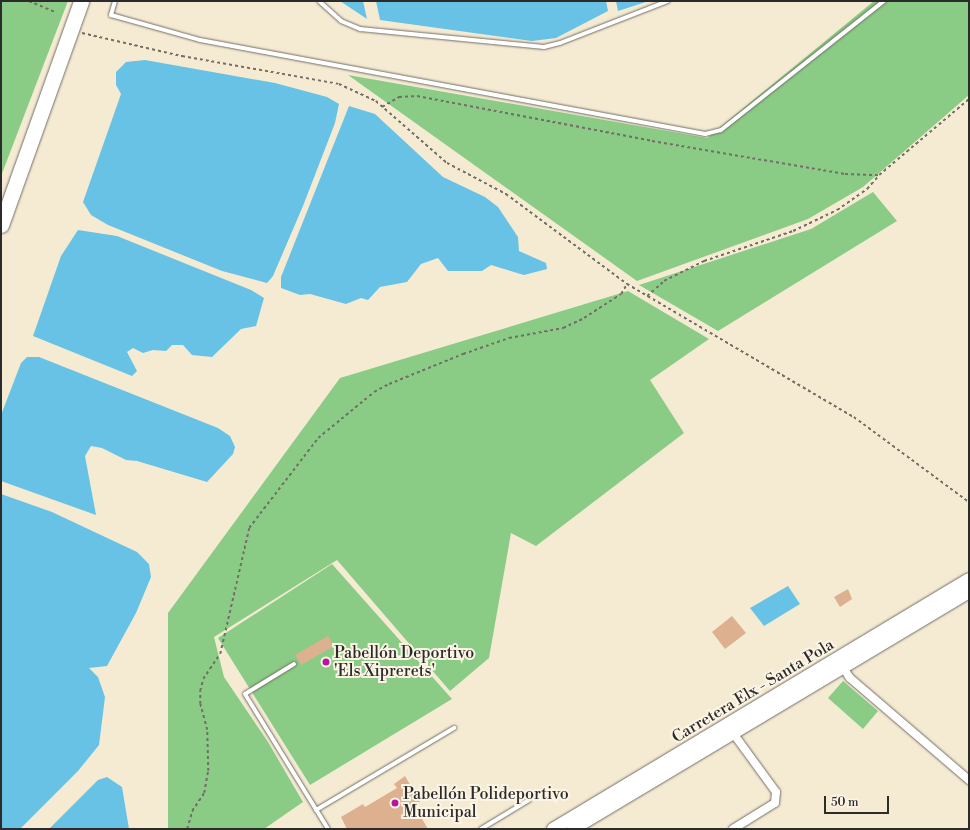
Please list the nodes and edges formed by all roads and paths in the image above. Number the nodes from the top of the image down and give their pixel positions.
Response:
1 (29, 1) edge
2 (80, 1) edge
3 (115, 1) edge
4 (319, 1) edge
5 (668, 1) edge
6 (884, 1) edge
7 (55, 12) dead end
8 (70, 30) junction
9 (969, 99) edge
10 (382, 107) junction
11 (879, 175) junction
12 (1, 225) edge
13 (627, 284) junction
14 (647, 296) junction
15 (969, 502) edge
16 (969, 580) edge
17 (969, 592) edge
18 (294, 664) dead end
19 (843, 667) junction
20 (454, 728) dead end
21 (733, 734) junction
22 (969, 780) edge
23 (529, 800) dead end
24 (316, 810) junction
25 (187, 829) edge
26 (328, 829) edge
27 (481, 829) edge
28 (553, 829) edge
29 (573, 829) edge
30 (732, 829) edge

1 - 7 path
2 - 8 highway
3 - 6 lane
4 - 5 lane
8 - 10 path
8 - 12 highway
9 - 11 path
10 - 11 path
10 - 13 path
11 - 14 path
13 - 14 path
13 - 25 path
14 - 15 path
16 - 28 main road, Carretera Elx - Santa Pola
17 - 19 main road, Carretera Elx - Santa Pola
18 - 24 lane
19 - 21 main road, Carretera Elx - Santa Pola
19 - 22 street
20 - 24 lane
21 - 29 main road, Carretera Elx - Santa Pola
21 - 30 street
23 - 27 lane
24 - 26 lane

